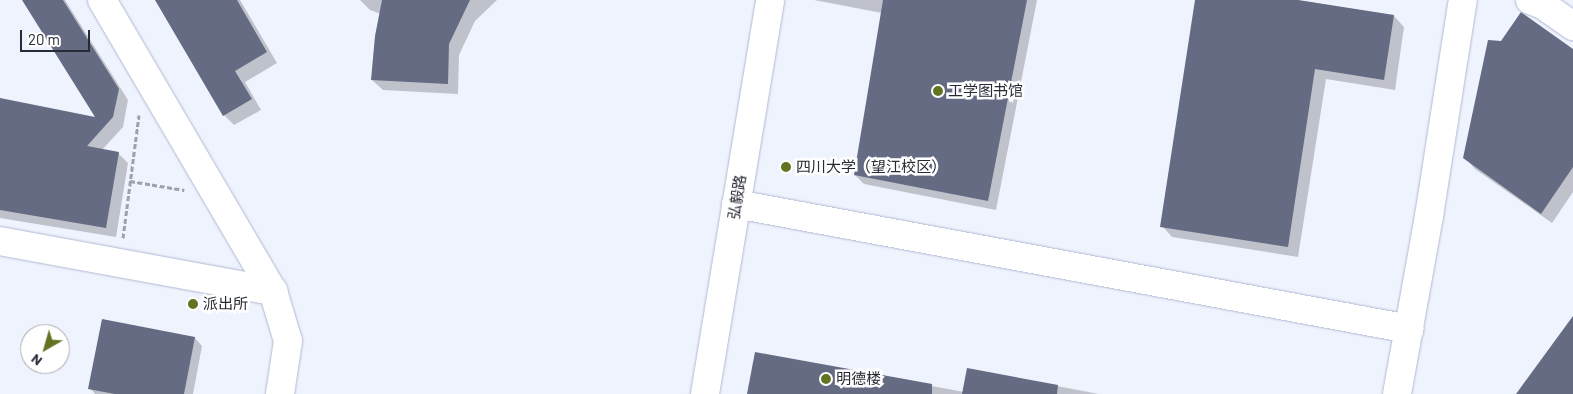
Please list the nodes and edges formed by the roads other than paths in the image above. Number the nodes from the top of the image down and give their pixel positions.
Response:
1 (102, 0) edge
2 (770, 0) edge
3 (1463, 0) edge
4 (1530, 0) edge
5 (1573, 26) edge
6 (736, 204) junction
7 (0, 241) edge
8 (273, 291) junction
9 (1409, 328) junction
10 (280, 394) edge
11 (705, 394) edge
12 (1397, 394) edge

1 - 8 street
2 - 6 street, 弘毅路
3 - 9 street
4 - 5 street
6 - 9 street
6 - 11 street, 弘毅路
7 - 8 street
8 - 10 street
9 - 12 street

